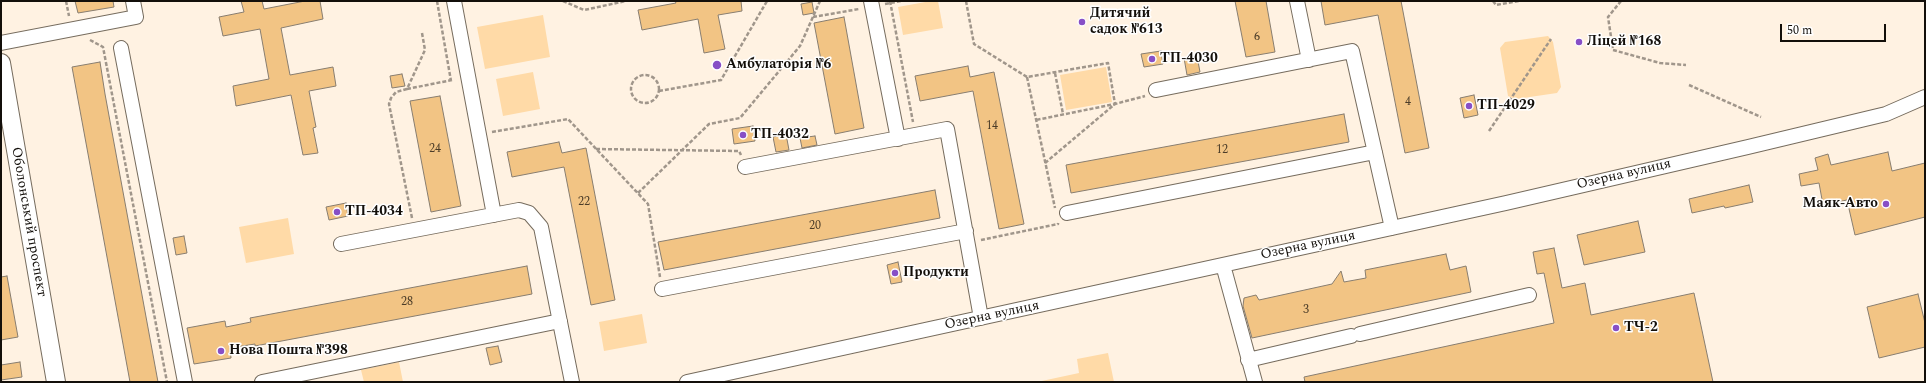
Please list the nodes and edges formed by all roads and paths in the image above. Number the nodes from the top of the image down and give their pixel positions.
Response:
1 (133, 1) edge
2 (437, 1) edge
3 (454, 1) edge
4 (563, 1) edge
5 (626, 1) edge
6 (767, 1) edge
7 (820, 1) edge
8 (900, 1) edge
9 (966, 1) edge
10 (1298, 1) edge
11 (1494, 1) edge
12 (1519, 1) edge
13 (1621, 1) edge
14 (890, 2) edge
15 (872, 4) edge
16 (813, 17) junction
17 (71, 29) junction
18 (422, 33) dead end
19 (1551, 39) dead end
20 (1, 43) edge
21 (121, 48) dead end
22 (1309, 60) junction
23 (1, 63) edge
24 (1686, 65) dead end
25 (1055, 72) junction
26 (1027, 77) junction
27 (468, 78) junction
28 (451, 81) junction
29 (1689, 85) dead end
30 (407, 89) junction
31 (1156, 90) joint
32 (659, 91) junction
33 (1925, 96) edge
34 (1115, 104) junction
35 (1063, 114) junction
36 (1760, 117) dead end
37 (1036, 120) junction
38 (1489, 131) dead end
39 (479, 135) junction
40 (916, 135) junction
41 (898, 139) junction
42 (596, 149) junction
43 (682, 150) junction
44 (1375, 152) junction
45 (1045, 163) junction
46 (745, 167) joint
47 (638, 193) junction
48 (1060, 213) junction
49 (494, 215) junction
50 (1392, 228) junction
51 (415, 230) junction
52 (967, 237) junction
53 (341, 244) dead end
54 (1223, 265) junction
55 (662, 289) joint
56 (1529, 295) dead end
57 (981, 318) junction
58 (560, 321) junction
59 (1248, 360) junction
60 (56, 382) edge
61 (167, 382) edge
62 (185, 382) edge
63 (262, 382) edge
64 (572, 382) edge
65 (687, 382) edge
66 (1252, 382) edge

1 - 17 street
2 - 28 path
3 - 27 street
4 - 5 path
6 - 32 path
7 - 16 path
8 - 14 path
9 - 26 path
10 - 22 street
11 - 12 path
13 - 24 path
14 - 15 path
14 - 40 path
15 - 16 path
15 - 41 street
16 - 43 path
17 - 20 street
17 - 61 path
18 - 30 path
19 - 38 path
21 - 62 street
22 - 31 street
22 - 44 street
23 - 60 main road, Оболонський проспект
25 - 26 path
25 - 34 path
25 - 35 path
26 - 37 path
27 - 28 path
27 - 39 street
28 - 30 path
29 - 36 path
30 - 51 path
31 - 34 path
32 - 32 path
33 - 50 street, Озерна вулиця
34 - 35 path
34 - 45 path
35 - 37 path
37 - 45 path
39 - 42 path
39 - 49 street
40 - 41 street
40 - 52 street
41 - 46 street
42 - 43 path
42 - 47 path
43 - 46 path
43 - 47 path
44 - 48 street
44 - 50 street
45 - 48 path
47 - 55 path
48 - 52 path
49 - 51 street
49 - 58 street
50 - 54 street, Озерна вулиця
51 - 53 street
52 - 55 street
52 - 57 street
54 - 57 street, Озерна вулиця
54 - 59 street
56 - 59 street
57 - 65 street, Озерна вулиця
58 - 63 street
58 - 64 street
59 - 66 street

